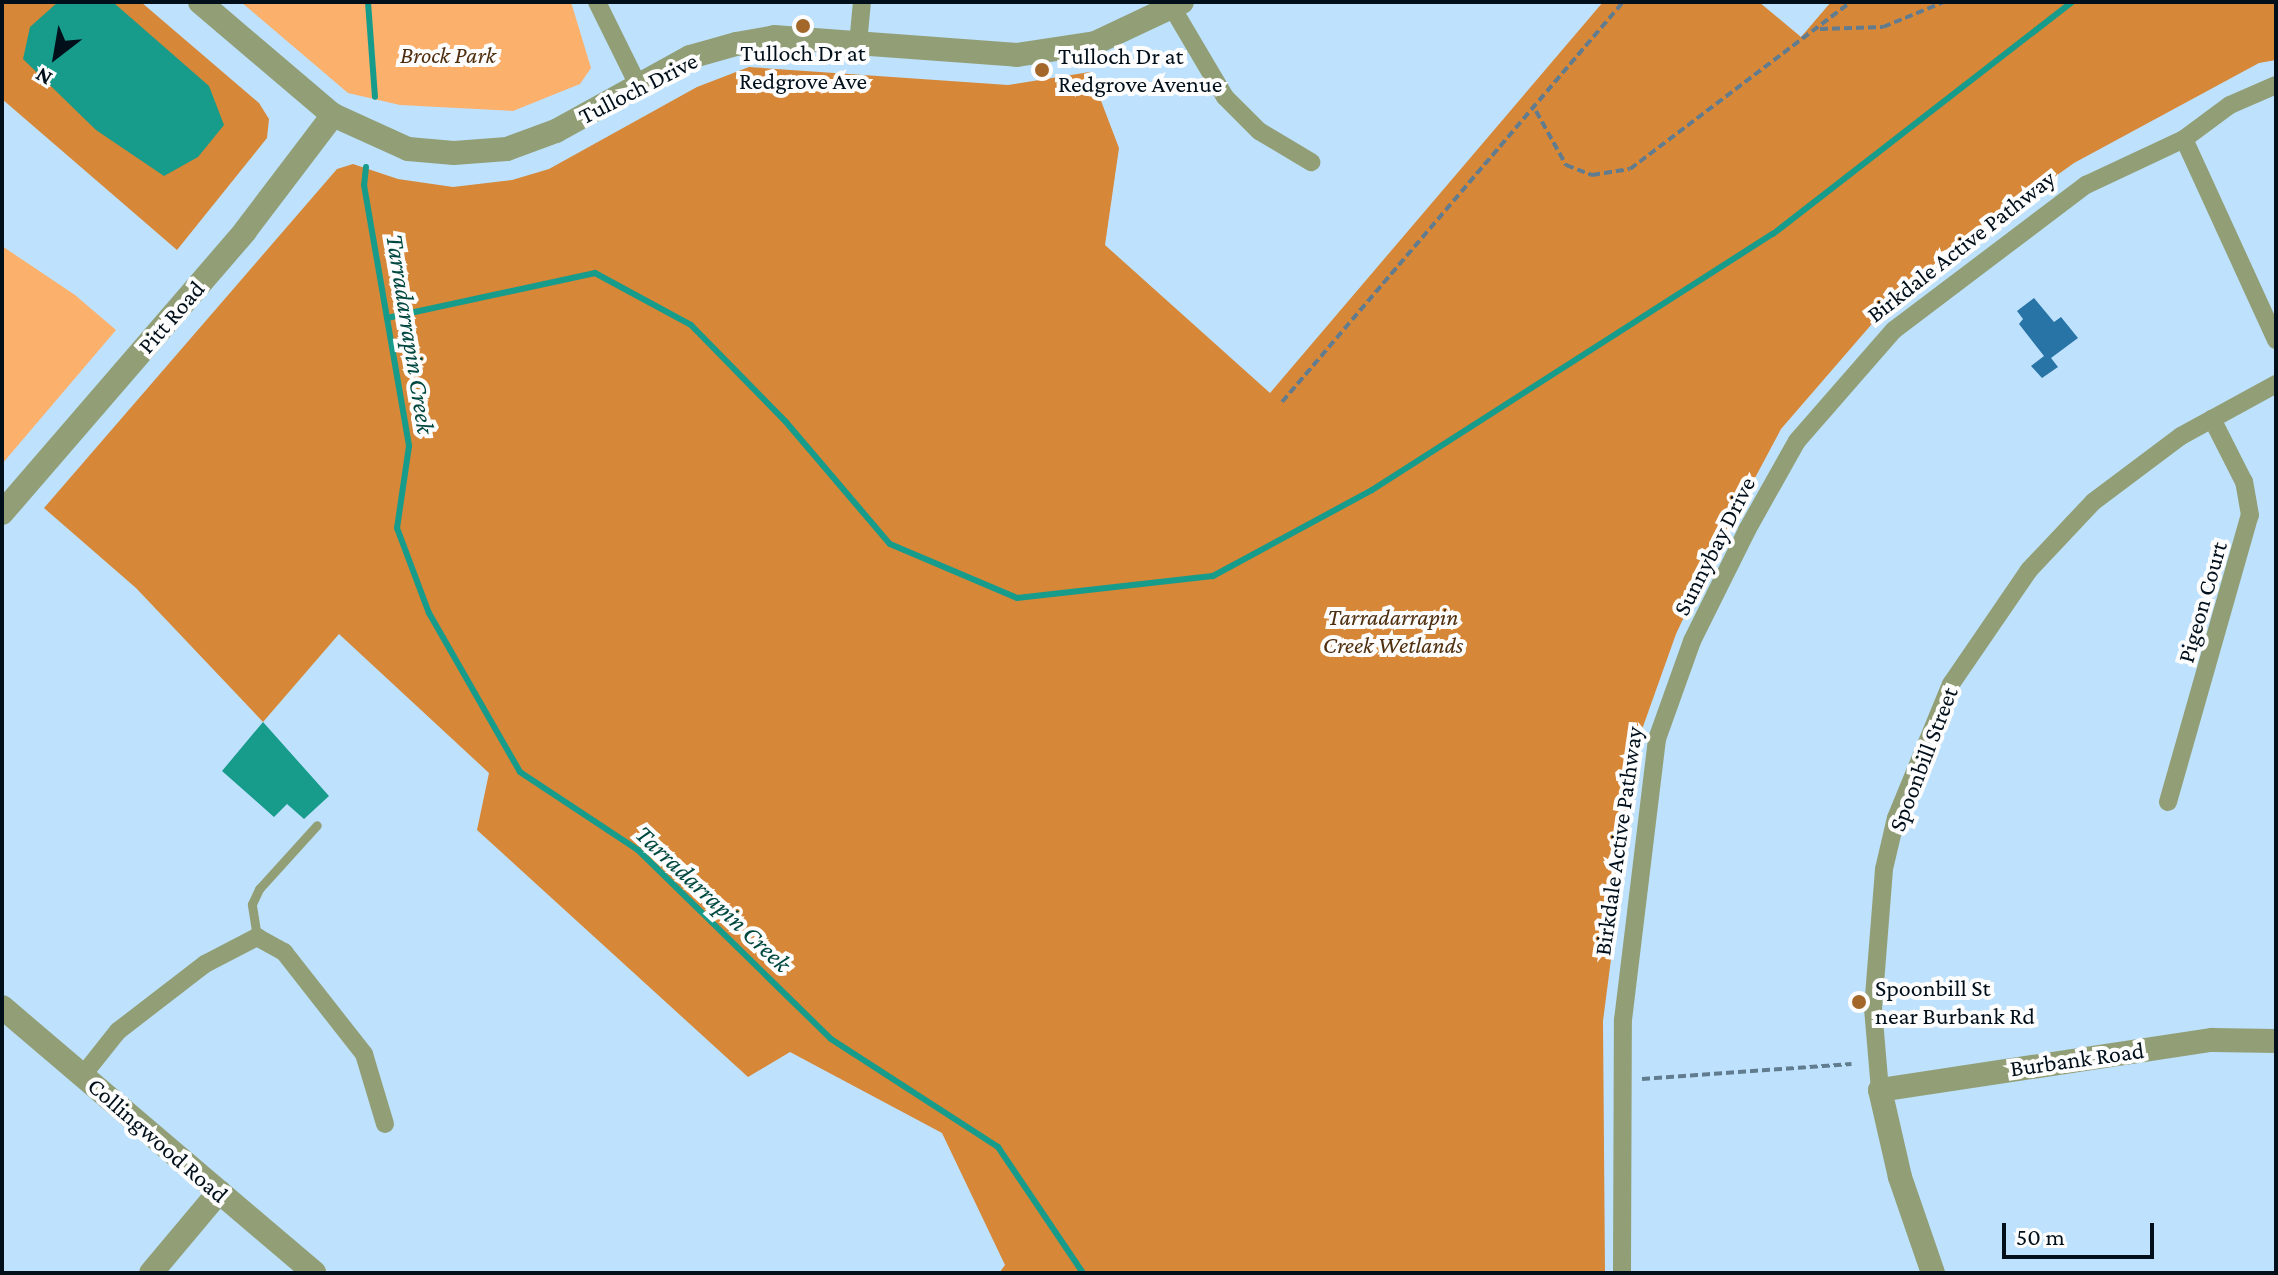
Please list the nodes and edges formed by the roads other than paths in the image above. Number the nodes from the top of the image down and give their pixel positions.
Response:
1 (200, 2) edge
2 (597, 2) edge
3 (862, 2) edge
4 (1178, 6) edge
5 (858, 44) junction
6 (637, 83) junction
7 (2276, 85) edge
8 (333, 115) junction
9 (2184, 139) junction
10 (1311, 162) dead end
11 (2276, 340) edge
12 (2276, 384) edge
13 (2212, 419) junction
14 (2, 513) edge
15 (2168, 802) dead end
16 (317, 825) dead end
17 (257, 937) junction
18 (2, 1007) edge
19 (2276, 1041) edge
20 (83, 1075) junction
21 (1880, 1090) junction
22 (385, 1124) dead end
23 (219, 1192) junction
24 (151, 1273) edge
25 (314, 1273) edge
26 (1622, 1273) edge
27 (1933, 1273) edge

1 - 8 street, Tulloch Drive
2 - 6 street
3 - 5 street
4 - 5 street, Tulloch Drive
4 - 10 street
5 - 6 street, Tulloch Drive
6 - 8 street, Tulloch Drive
7 - 9 street, Sunnybay Drive
8 - 14 street, Pitt Road
9 - 11 street
9 - 26 street, Sunnybay Drive
12 - 13 street, Spoonbill Street
13 - 15 street, Pigeon Court
13 - 21 street, Spoonbill Street
16 - 17 lane
17 - 20 street
17 - 22 street
18 - 20 street, Collingwood Road
19 - 21 street, Burbank Road
20 - 23 street, Collingwood Road
21 - 27 street, Spoonbill Street
23 - 24 street
23 - 25 street, Collingwood Road

